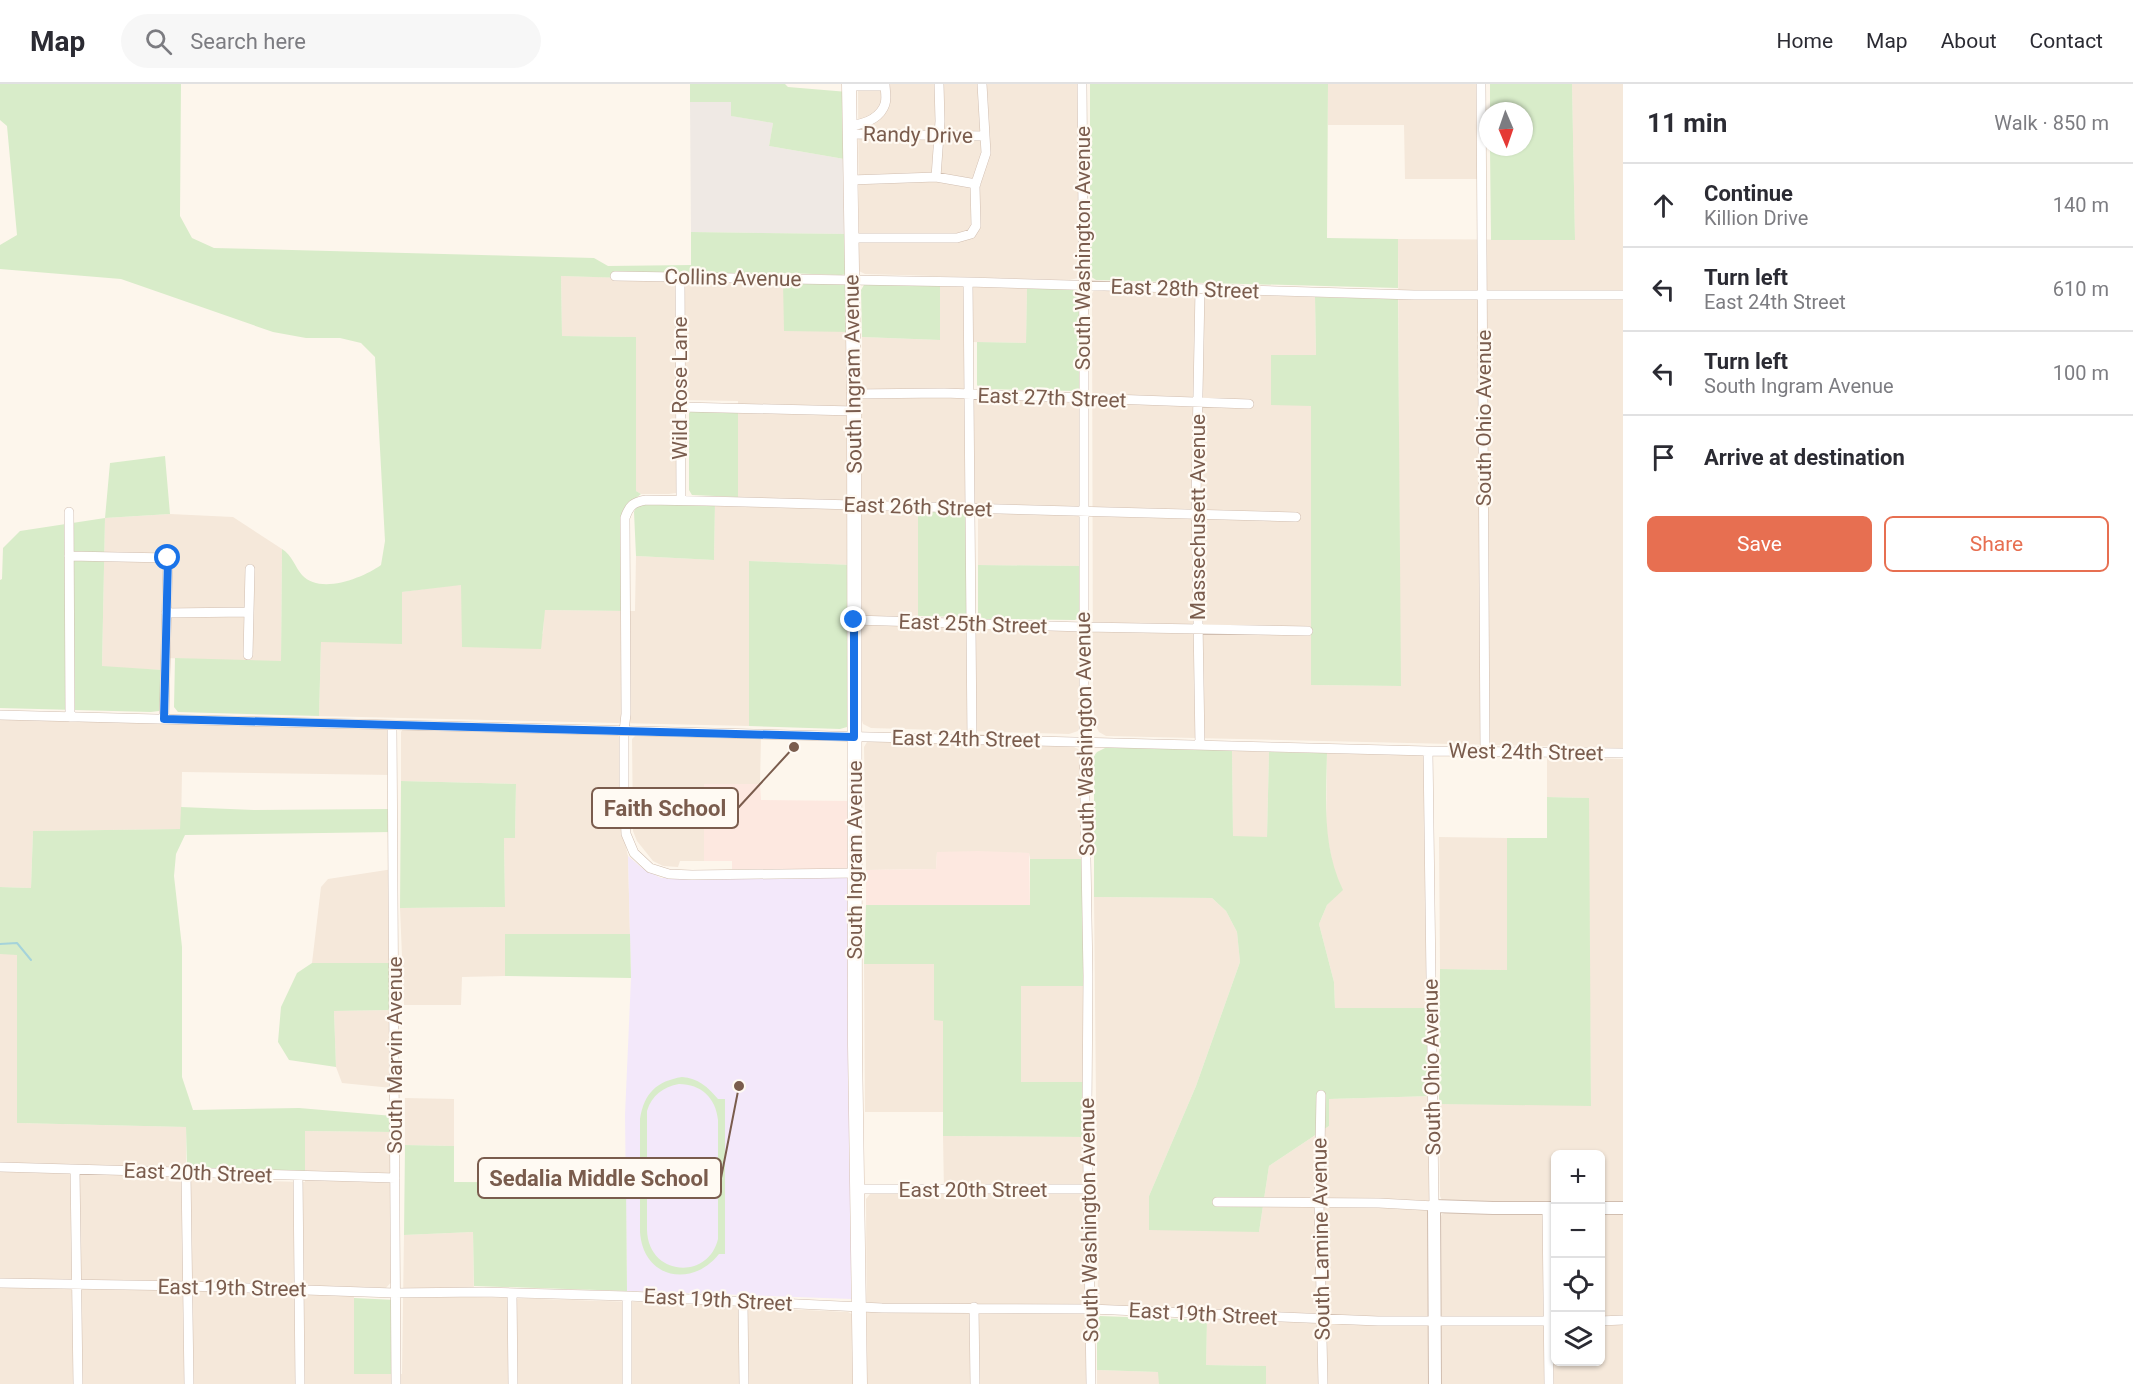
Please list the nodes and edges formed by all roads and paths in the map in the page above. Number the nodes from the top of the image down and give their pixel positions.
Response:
1 (939, 84) edge
2 (982, 84) edge
3 (1082, 84) edge
4 (1481, 84) edge
5 (849, 85) edge
6 (885, 85) edge
7 (850, 130) junction
8 (940, 136) junction
9 (986, 136) junction
10 (936, 177) junction
11 (851, 180) junction
12 (976, 184) junction
13 (852, 238) junction
14 (615, 276) dead end
15 (680, 277) junction
16 (852, 279) junction
17 (968, 282) junction
18 (1084, 286) junction
19 (1200, 290) junction
20 (1483, 295) junction
21 (1623, 296) edge
22 (855, 394) junction
23 (969, 394) junction
24 (1084, 399) junction
25 (1198, 403) junction
26 (1249, 404) dead end
27 (681, 407) junction
28 (854, 411) junction
29 (681, 500) junction
30 (854, 505) junction
31 (970, 508) junction
32 (1084, 511) junction
33 (69, 512) dead end
34 (1197, 514) junction
35 (1296, 517) dead end
36 (69, 556) junction
37 (250, 569) dead end
38 (249, 612) junction
39 (166, 613) junction
40 (854, 620) junction
41 (971, 624) junction
42 (1084, 627) junction
43 (1198, 629) junction
44 (1308, 631) dead end
45 (248, 655) dead end
46 (0, 715) edge
47 (70, 717) junction
48 (164, 719) junction
49 (392, 725) junction
50 (624, 731) junction
51 (854, 737) junction
52 (972, 740) junction
53 (1084, 742) junction
54 (1200, 745) junction
55 (1428, 751) junction
56 (1485, 752) junction
57 (1623, 753) edge
58 (856, 873) junction
59 (1321, 1095) dead end
60 (0, 1167) edge
61 (75, 1170) junction
62 (186, 1173) junction
63 (298, 1176) junction
64 (395, 1178) junction
65 (1088, 1189) junction
66 (857, 1190) junction
67 (1217, 1202) dead end
68 (1319, 1202) junction
69 (1434, 1206) junction
70 (1551, 1208) edge
71 (1605, 1208) edge
72 (1623, 1208) edge
73 (1551, 1258) edge
74 (0, 1283) edge
75 (77, 1285) junction
76 (188, 1286) junction
77 (299, 1289) junction
78 (394, 1293) junction
79 (512, 1293) junction
80 (627, 1296) junction
81 (743, 1302) junction
82 (858, 1306) junction
83 (974, 1307) junction
84 (1090, 1309) junction
85 (1552, 1312) edge
86 (1322, 1319) junction
87 (1623, 1320) edge
88 (1605, 1321) edge
89 (1435, 1322) junction
90 (1551, 1322) edge
91 (1551, 1343) edge
92 (78, 1384) edge
93 (189, 1384) edge
94 (300, 1384) edge
95 (396, 1384) edge
96 (513, 1384) edge
97 (627, 1384) edge
98 (744, 1384) edge
99 (860, 1384) edge
100 (975, 1384) edge
101 (1091, 1384) edge
102 (1323, 1384) edge
103 (1436, 1384) edge
104 (1549, 1384) edge

1 - 8 street
2 - 9 street
3 - 18 street, South Washington Avenue
4 - 20 street, South Ohio Avenue
5 - 6 street
5 - 7 main road, South Ingram Avenue
6 - 7 street
7 - 8 street, Randy Drive
7 - 11 main road, South Ingram Avenue
8 - 9 street, Randy Drive
8 - 10 street
9 - 12 street
10 - 11 street
10 - 12 street
11 - 13 main road, South Ingram Avenue
12 - 13 street
13 - 16 main road, South Ingram Avenue
14 - 15 street, Collins Avenue
15 - 16 street, Collins Avenue
15 - 27 street, Wild Rose Lane
16 - 17 street, East 28th Street
16 - 22 main road, South Ingram Avenue
17 - 18 street, East 28th Street
17 - 23 street
18 - 19 street, East 28th Street
18 - 24 street, South Washington Avenue
19 - 20 street, East 28th Street
19 - 25 street, Massechusett Avenue
20 - 21 street, East 28th Street
20 - 56 street, South Ohio Avenue
22 - 23 street, East 27th Street
22 - 28 main road, South Ingram Avenue
23 - 24 street, East 27th Street
23 - 31 street
24 - 25 street, East 27th Street
24 - 32 street, South Washington Avenue
25 - 26 street, East 27th Street
25 - 34 street, Massechusett Avenue
27 - 28 street
27 - 29 street, Wild Rose Lane
28 - 30 main road, South Ingram Avenue
29 - 30 street, East 26th Street
29 - 50 street, East 26th Street
30 - 31 street, East 26th Street
30 - 40 main road, South Ingram Avenue
31 - 32 street, East 26th Street
31 - 41 street
32 - 34 street, East 26th Street
32 - 42 street, South Washington Avenue
33 - 36 street
34 - 35 street, East 26th Street
34 - 43 street, Massechusett Avenue
36 - 39 street
36 - 47 street
37 - 38 street
38 - 39 street
38 - 45 street
39 - 48 street
40 - 41 street, East 25th Street
40 - 51 main road, South Ingram Avenue
41 - 42 street, East 25th Street
41 - 52 street
42 - 43 street, East 25th Street
42 - 53 street, South Washington Avenue
43 - 44 street, East 25th Street
43 - 54 street, Massechusett Avenue
46 - 47 street, East 24th Street
47 - 48 street, East 24th Street
48 - 49 street, East 24th Street
49 - 50 street, East 24th Street
49 - 64 street, South Marvin Avenue
50 - 51 street, East 24th Street
50 - 58 street, East 26th Street
51 - 52 street, East 24th Street
51 - 58 main road, South Ingram Avenue
52 - 53 street, East 24th Street
53 - 54 street, East 24th Street
53 - 65 street, South Washington Avenue
54 - 55 street, East 24th Street
55 - 56 street, West 24th Street
55 - 69 street, South Ohio Avenue
56 - 57 street, West 24th Street
58 - 66 main road, South Ingram Avenue
59 - 68 street, South Lamine Avenue
60 - 61 street, East 20th Street
61 - 62 street, East 20th Street
61 - 75 street
62 - 63 street, East 20th Street
62 - 76 street
63 - 64 street, East 20th Street
63 - 77 street
64 - 78 street, South Marvin Avenue
65 - 66 street, East 20th Street
65 - 84 street, South Washington Avenue
66 - 82 main road, South Ingram Avenue
67 - 68 street
68 - 69 street
68 - 86 street, South Lamine Avenue
69 - 70 street
69 - 89 street, South Ohio Avenue
71 - 72 street
73 - 85 street
74 - 75 street, East 19th Street
75 - 76 street, East 19th Street
75 - 92 street
76 - 77 street, East 19th Street
76 - 93 street
77 - 78 street, East 19th Street
77 - 94 street
78 - 79 street, East 19th Street
78 - 95 street, South Marvin Avenue
79 - 80 street, East 19th Street
79 - 96 street
80 - 81 street, East 19th Street
80 - 97 street
81 - 82 street, East 19th Street
81 - 98 street
82 - 83 street, East 19th Street
82 - 99 main road, South Ingram Avenue
83 - 84 street, East 19th Street
83 - 100 street
84 - 86 street, East 19th Street
84 - 101 street, South Washington Avenue
86 - 89 street, East 19th Street
86 - 102 street, South Lamine Avenue
87 - 88 street
89 - 90 street, East 19th Street
89 - 103 street, South Ohio Avenue
91 - 104 street

